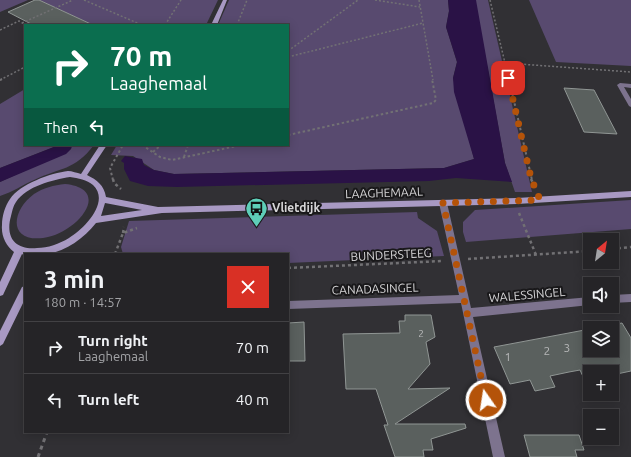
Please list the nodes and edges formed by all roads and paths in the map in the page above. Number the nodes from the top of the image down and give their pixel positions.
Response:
1 (73, 0) edge
2 (84, 0) edge
3 (181, 0) edge
4 (225, 0) edge
5 (247, 0) edge
6 (358, 0) edge
7 (375, 0) edge
8 (419, 0) edge
9 (490, 0) edge
10 (420, 7) junction
11 (22, 23) joint
12 (423, 23) junction
13 (140, 24) edge
14 (166, 24) edge
15 (214, 24) edge
16 (237, 24) edge
17 (0, 30) edge
18 (289, 50) edge
19 (289, 57) edge
20 (505, 63) junction
21 (24, 68) edge
22 (631, 72) edge
23 (0, 80) edge
24 (631, 86) edge
25 (631, 105) edge
26 (289, 135) edge
27 (103, 146) edge
28 (144, 146) edge
29 (160, 146) edge
30 (188, 146) edge
31 (237, 146) edge
32 (153, 152) junction
33 (183, 158) junction
34 (82, 176) junction
35 (631, 194) edge
36 (102, 199) junction
37 (540, 200) junction
38 (443, 203) junction
39 (516, 206) dead end
40 (162, 210) junction
41 (2, 212) edge
42 (95, 220) junction
43 (144, 225) dead end
44 (631, 247) edge
45 (619, 248) edge
46 (19, 251) junction
47 (45, 252) edge
48 (583, 252) edge
49 (115, 253) edge
50 (536, 255) junction
51 (454, 260) junction
52 (289, 268) edge
53 (0, 292) edge
54 (24, 292) edge
55 (631, 298) edge
56 (463, 299) junction
57 (619, 299) edge
58 (583, 303) edge
59 (289, 305) edge
60 (467, 313) junction
61 (0, 341) edge
62 (47, 433) edge
63 (38, 457) edge
64 (500, 457) edge

1 - 11 path
2 - 13 path
3 - 14 path
4 - 15 street
5 - 16 path
6 - 18 path
7 - 10 path
8 - 10 path
9 - 20 path
10 - 12 path
11 - 17 path
12 - 19 path
12 - 26 path
20 - 22 path
20 - 37 path
21 - 23 path
24 - 25 street
27 - 34 street
28 - 32 path
29 - 32 path
30 - 33 path
31 - 33 path
32 - 33 path
34 - 36 street
34 - 41 street
35 - 37 street, LAAGHEMAAL
36 - 40 street, LAAGHEMAAL
36 - 42 street
37 - 38 street, LAAGHEMAAL
38 - 40 street, LAAGHEMAAL
38 - 51 street
39 - 50 path
40 - 42 street, LAAGHEMAAL
41 - 46 street
42 - 47 street
43 - 49 path
44 - 45 path
46 - 47 street
46 - 53 street
48 - 50 path, BUNDERSTEEG
50 - 51 path, BUNDERSTEEG
51 - 52 path, BUNDERSTEEG
51 - 56 street
54 - 61 street
55 - 57 street
56 - 59 street, CANADASINGEL
56 - 60 street
58 - 60 street, WALESSINGEL
60 - 64 street
62 - 63 path

